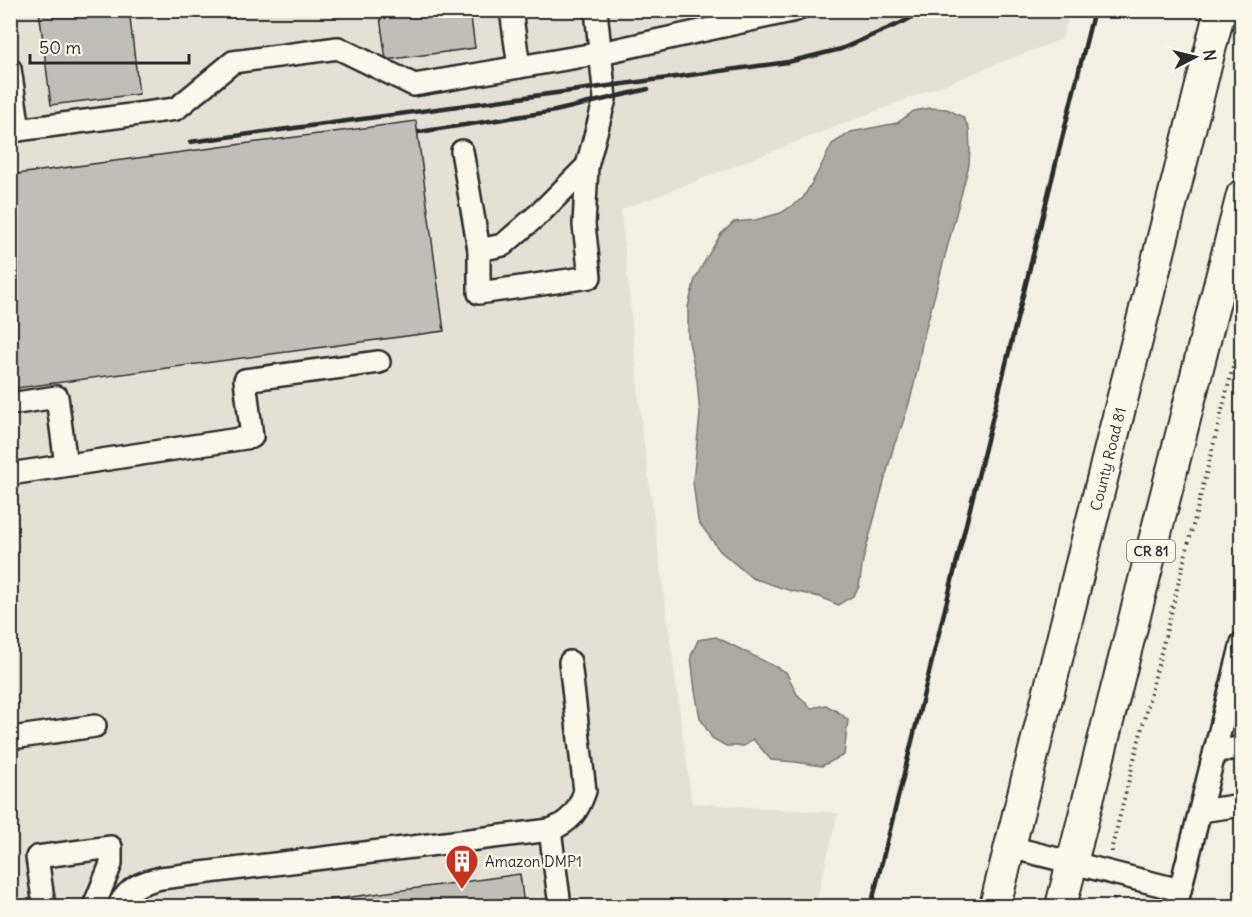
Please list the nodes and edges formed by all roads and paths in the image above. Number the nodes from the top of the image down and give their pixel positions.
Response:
1 (511, 10) edge
2 (596, 10) edge
3 (796, 10) edge
4 (1203, 10) edge
5 (1220, 10) edge
6 (601, 53) junction
7 (519, 67) junction
8 (10, 69) edge
9 (15, 130) edge
10 (1188, 143) junction
11 (462, 151) dead end
12 (587, 166) junction
13 (1242, 195) edge
14 (479, 250) junction
15 (1242, 331) edge
16 (379, 362) dead end
17 (10, 404) edge
18 (66, 465) junction
19 (10, 474) edge
20 (1242, 643) edge
21 (570, 663) dead end
22 (95, 726) dead end
23 (19, 737) dead end
24 (1242, 748) edge
25 (1215, 751) junction
26 (1242, 806) edge
27 (1200, 811) junction
28 (550, 830) junction
29 (1010, 847) junction
30 (1072, 862) junction
31 (1114, 873) junction
32 (1178, 898) edge
33 (44, 906) edge
34 (94, 906) edge
35 (118, 906) edge
36 (560, 906) edge
37 (995, 906) edge
38 (1061, 906) edge
39 (1112, 906) edge

1 - 7 street
2 - 6 street
3 - 6 street
4 - 10 highway
5 - 10 highway, County Road 81
6 - 7 street
6 - 12 street
7 - 9 street
8 - 9 street
10 - 29 highway, County Road 81
11 - 14 street
12 - 14 street
12 - 14 street
13 - 30 highway, CR 81
15 - 31 path
16 - 18 street
17 - 18 street
18 - 19 street
20 - 25 street
21 - 28 street
22 - 23 street
24 - 25 street
25 - 27 street
26 - 27 street
27 - 32 street
28 - 35 street
28 - 36 street
29 - 30 street
29 - 37 highway, County Road 81
30 - 31 street
30 - 38 highway, CR 81
31 - 32 street
31 - 39 path
33 - 34 street

